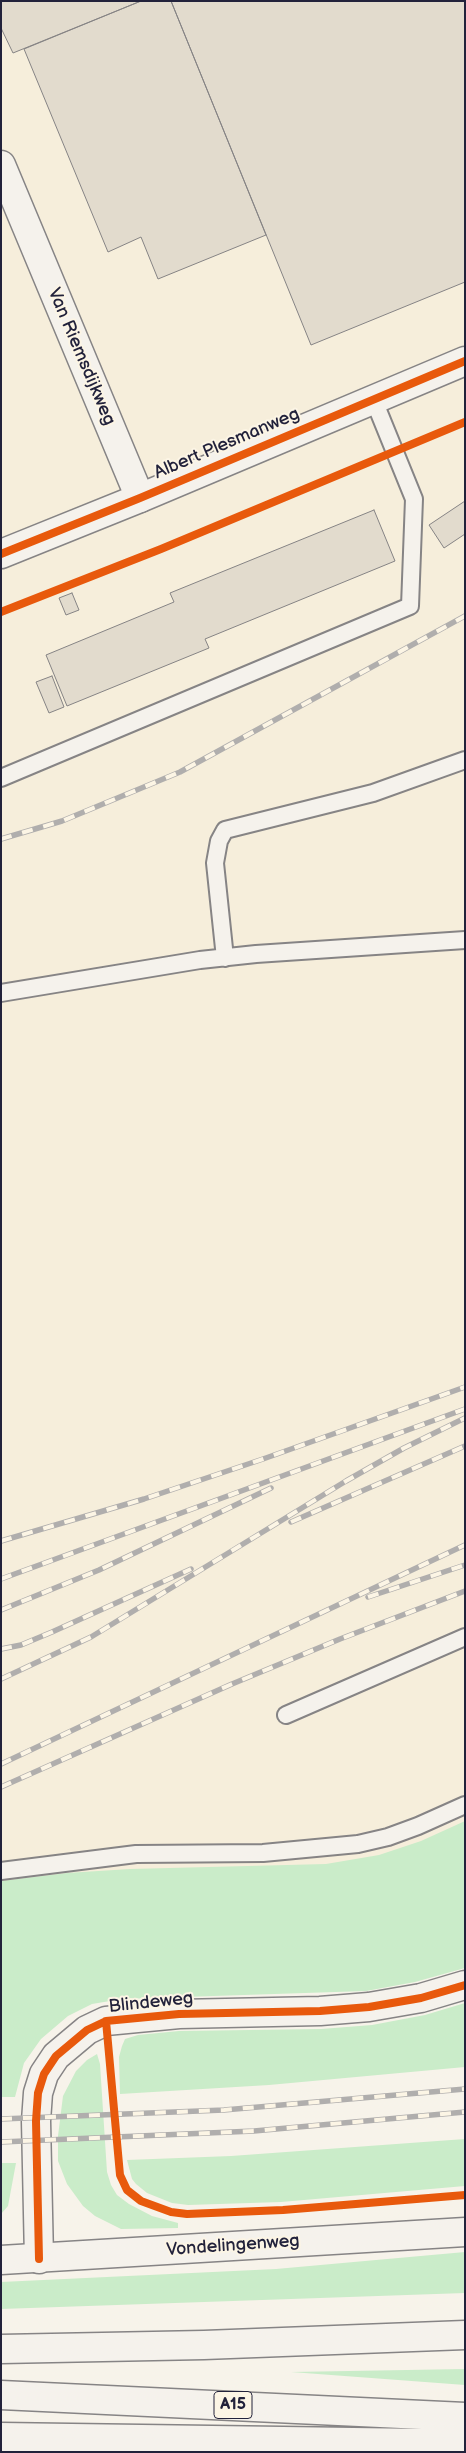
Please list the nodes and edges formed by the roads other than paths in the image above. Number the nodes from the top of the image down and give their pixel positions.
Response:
1 (1, 165) edge
2 (465, 361) edge
3 (373, 398) junction
4 (140, 498) junction
5 (1, 554) edge
6 (465, 760) edge
7 (1, 778) edge
8 (465, 940) edge
9 (225, 958) junction
10 (1, 994) edge
11 (465, 1637) edge
12 (286, 1715) dead end
13 (465, 1805) edge
14 (1, 1871) edge
15 (465, 1985) edge
16 (465, 2232) edge
17 (39, 2259) junction
18 (1, 2260) edge
19 (465, 2335) edge
20 (1, 2349) edge
21 (1, 2395) edge
22 (465, 2416) edge
23 (1, 2437) edge
24 (465, 2442) edge

1 - 4 main road, Van Riemsdijkweg
2 - 3 main road, Albert Plesmanweg
3 - 4 main road, Albert Plesmanweg
3 - 7 lane
4 - 5 main road, Albert Plesmanweg
6 - 9 lane
8 - 9 lane
9 - 10 lane
11 - 12 lane
13 - 14 lane
15 - 17 main road, Blindeweg
16 - 17 main road, Vondelingenweg
17 - 18 main road, Vondelingenweg
19 - 20 main road
21 - 22 main road, A15
23 - 24 main road, A15

